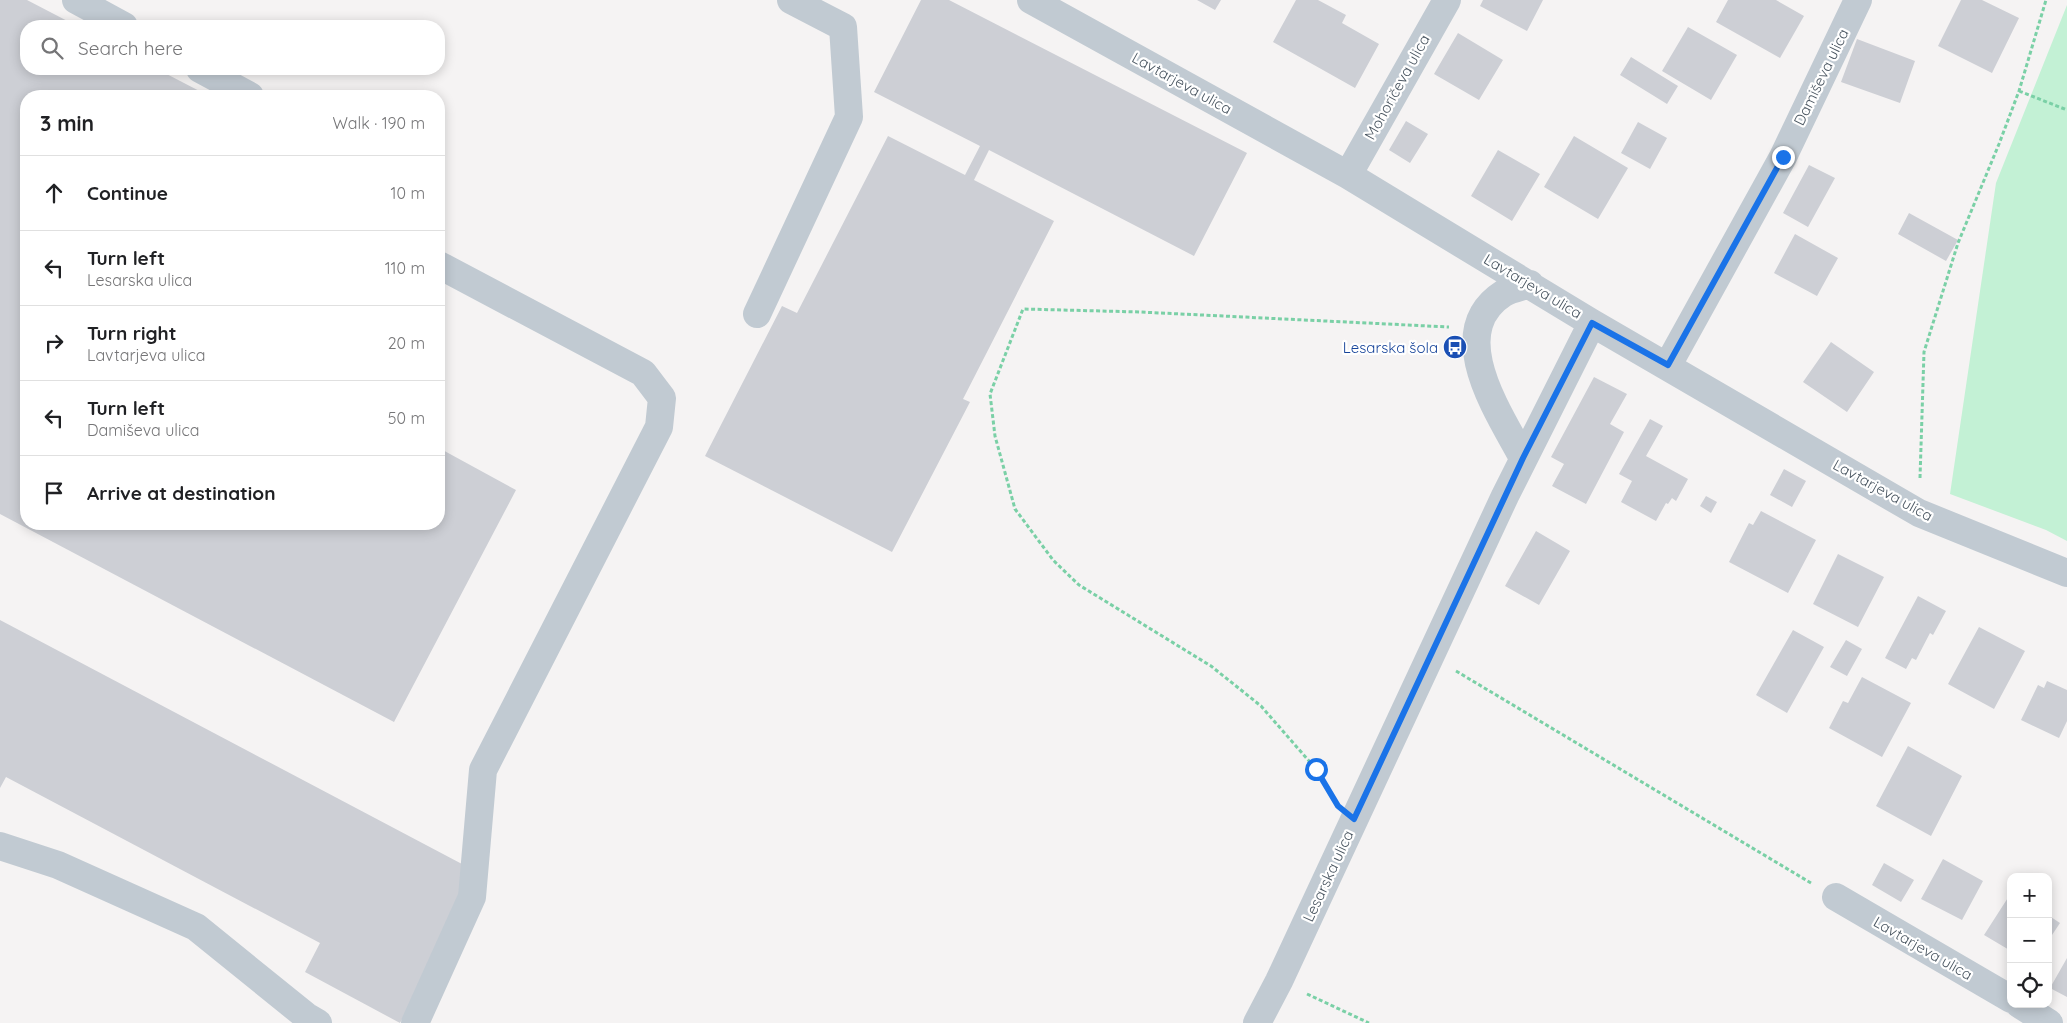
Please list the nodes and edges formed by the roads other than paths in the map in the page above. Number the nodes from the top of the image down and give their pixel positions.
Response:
1 (76, 0) edge
2 (791, 0) edge
3 (1031, 0) edge
4 (1447, 0) edge
5 (1858, 0) edge
6 (113, 20) edge
7 (211, 75) edge
8 (239, 90) edge
9 (1348, 174) junction
10 (445, 268) edge
11 (1530, 284) junction
12 (757, 314) dead end
13 (1592, 323) junction
14 (1668, 365) junction
15 (1523, 458) junction
16 (2067, 573) edge
17 (0, 846) edge
18 (1836, 897) road end
19 (2007, 997) edge
20 (2025, 1008) edge
21 (318, 1023) edge
22 (415, 1023) edge
23 (1257, 1023) edge
24 (2049, 1023) edge

1 - 6 street
2 - 12 street
3 - 9 street, Lavtarjeva ulica
4 - 9 street, Mohoričeva ulica
5 - 14 street, Damiševa ulica
7 - 8 street
9 - 11 street, Lavtarjeva ulica
10 - 22 street
11 - 13 street, Lavtarjeva ulica
11 - 15 street
13 - 14 street, Lavtarjeva ulica
13 - 15 street, Lesarska ulica
14 - 16 street, Lavtarjeva ulica
15 - 23 street, Lesarska ulica
17 - 21 street
18 - 19 street, Lavtarjeva ulica
20 - 24 street

